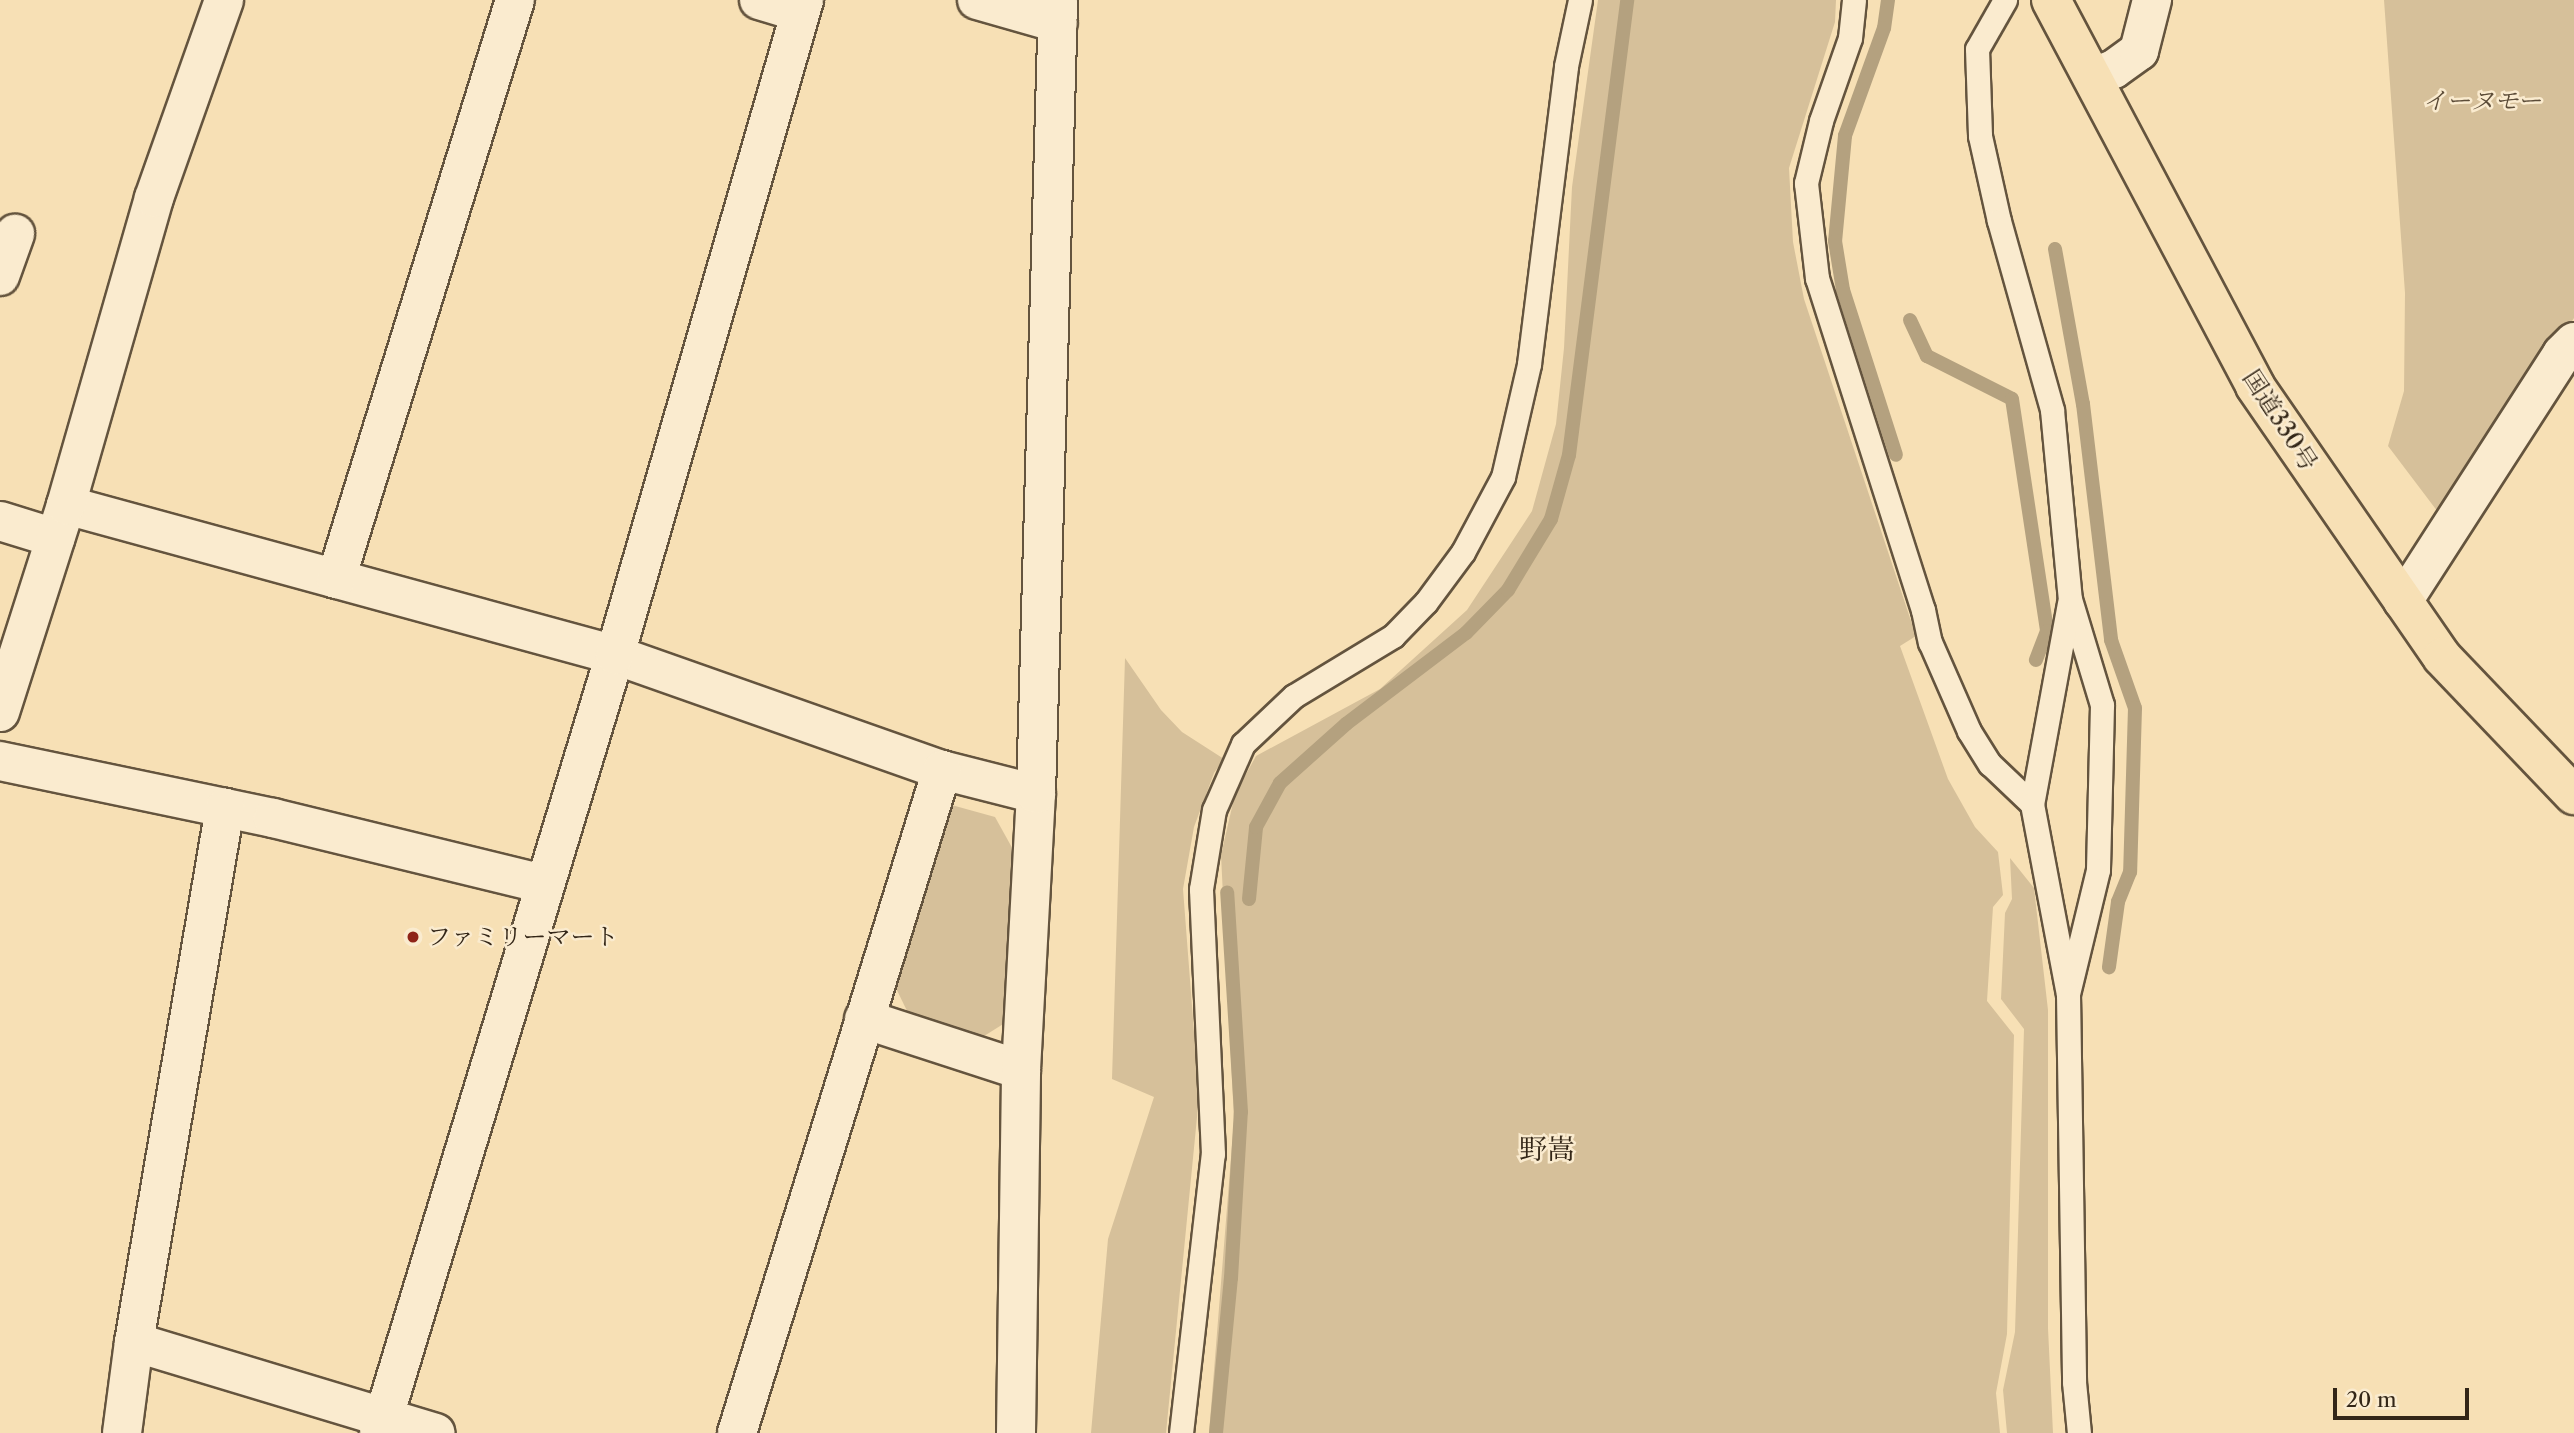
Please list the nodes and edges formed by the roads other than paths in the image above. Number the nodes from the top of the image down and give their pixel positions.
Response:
1 (224, 0) edge
2 (515, 0) edge
3 (759, 0) edge
4 (977, 0) edge
5 (1580, 0) edge
6 (1854, 0) edge
7 (2005, 0) edge
8 (2051, 0) edge
9 (2152, 0) edge
10 (801, 6) edge
11 (1058, 11) edge
12 (2093, 77) junction
13 (15, 234) dead end
14 (0, 276) edge
15 (2574, 342) edge
16 (0, 521) edge
17 (61, 521) junction
18 (336, 579) junction
19 (2070, 599) junction
20 (2403, 600) junction
21 (615, 655) junction
22 (0, 712) edge
23 (0, 761) edge
24 (942, 770) junction
25 (1036, 794) junction
26 (2574, 795) edge
27 (2032, 804) junction
28 (226, 808) junction
29 (543, 884) junction
30 (2068, 993) junction
31 (864, 1018) junction
32 (1021, 1070) junction
33 (134, 1342) junction
34 (382, 1425) edge
35 (122, 1433) edge
36 (436, 1433) edge
37 (737, 1433) edge
38 (1016, 1433) edge
39 (1181, 1433) edge
40 (2079, 1433) edge

1 - 17 street
2 - 18 street
3 - 10 street
4 - 11 street
5 - 39 lane
6 - 27 lane
7 - 19 lane
8 - 12 highway, 国道330号
9 - 12 street
10 - 21 street
11 - 25 street
12 - 20 highway, 国道330号
13 - 14 street
15 - 20 street
16 - 17 street
17 - 18 street
17 - 22 street
18 - 21 street
19 - 27 lane
19 - 30 lane
20 - 26 highway, 国道330号
21 - 24 street
21 - 29 street
23 - 28 street
24 - 25 street
24 - 31 street
25 - 32 street
27 - 30 lane
28 - 29 street
28 - 33 street
29 - 34 street
30 - 40 lane
31 - 32 street
31 - 37 street
32 - 38 street
33 - 34 street
33 - 35 street
34 - 36 street

